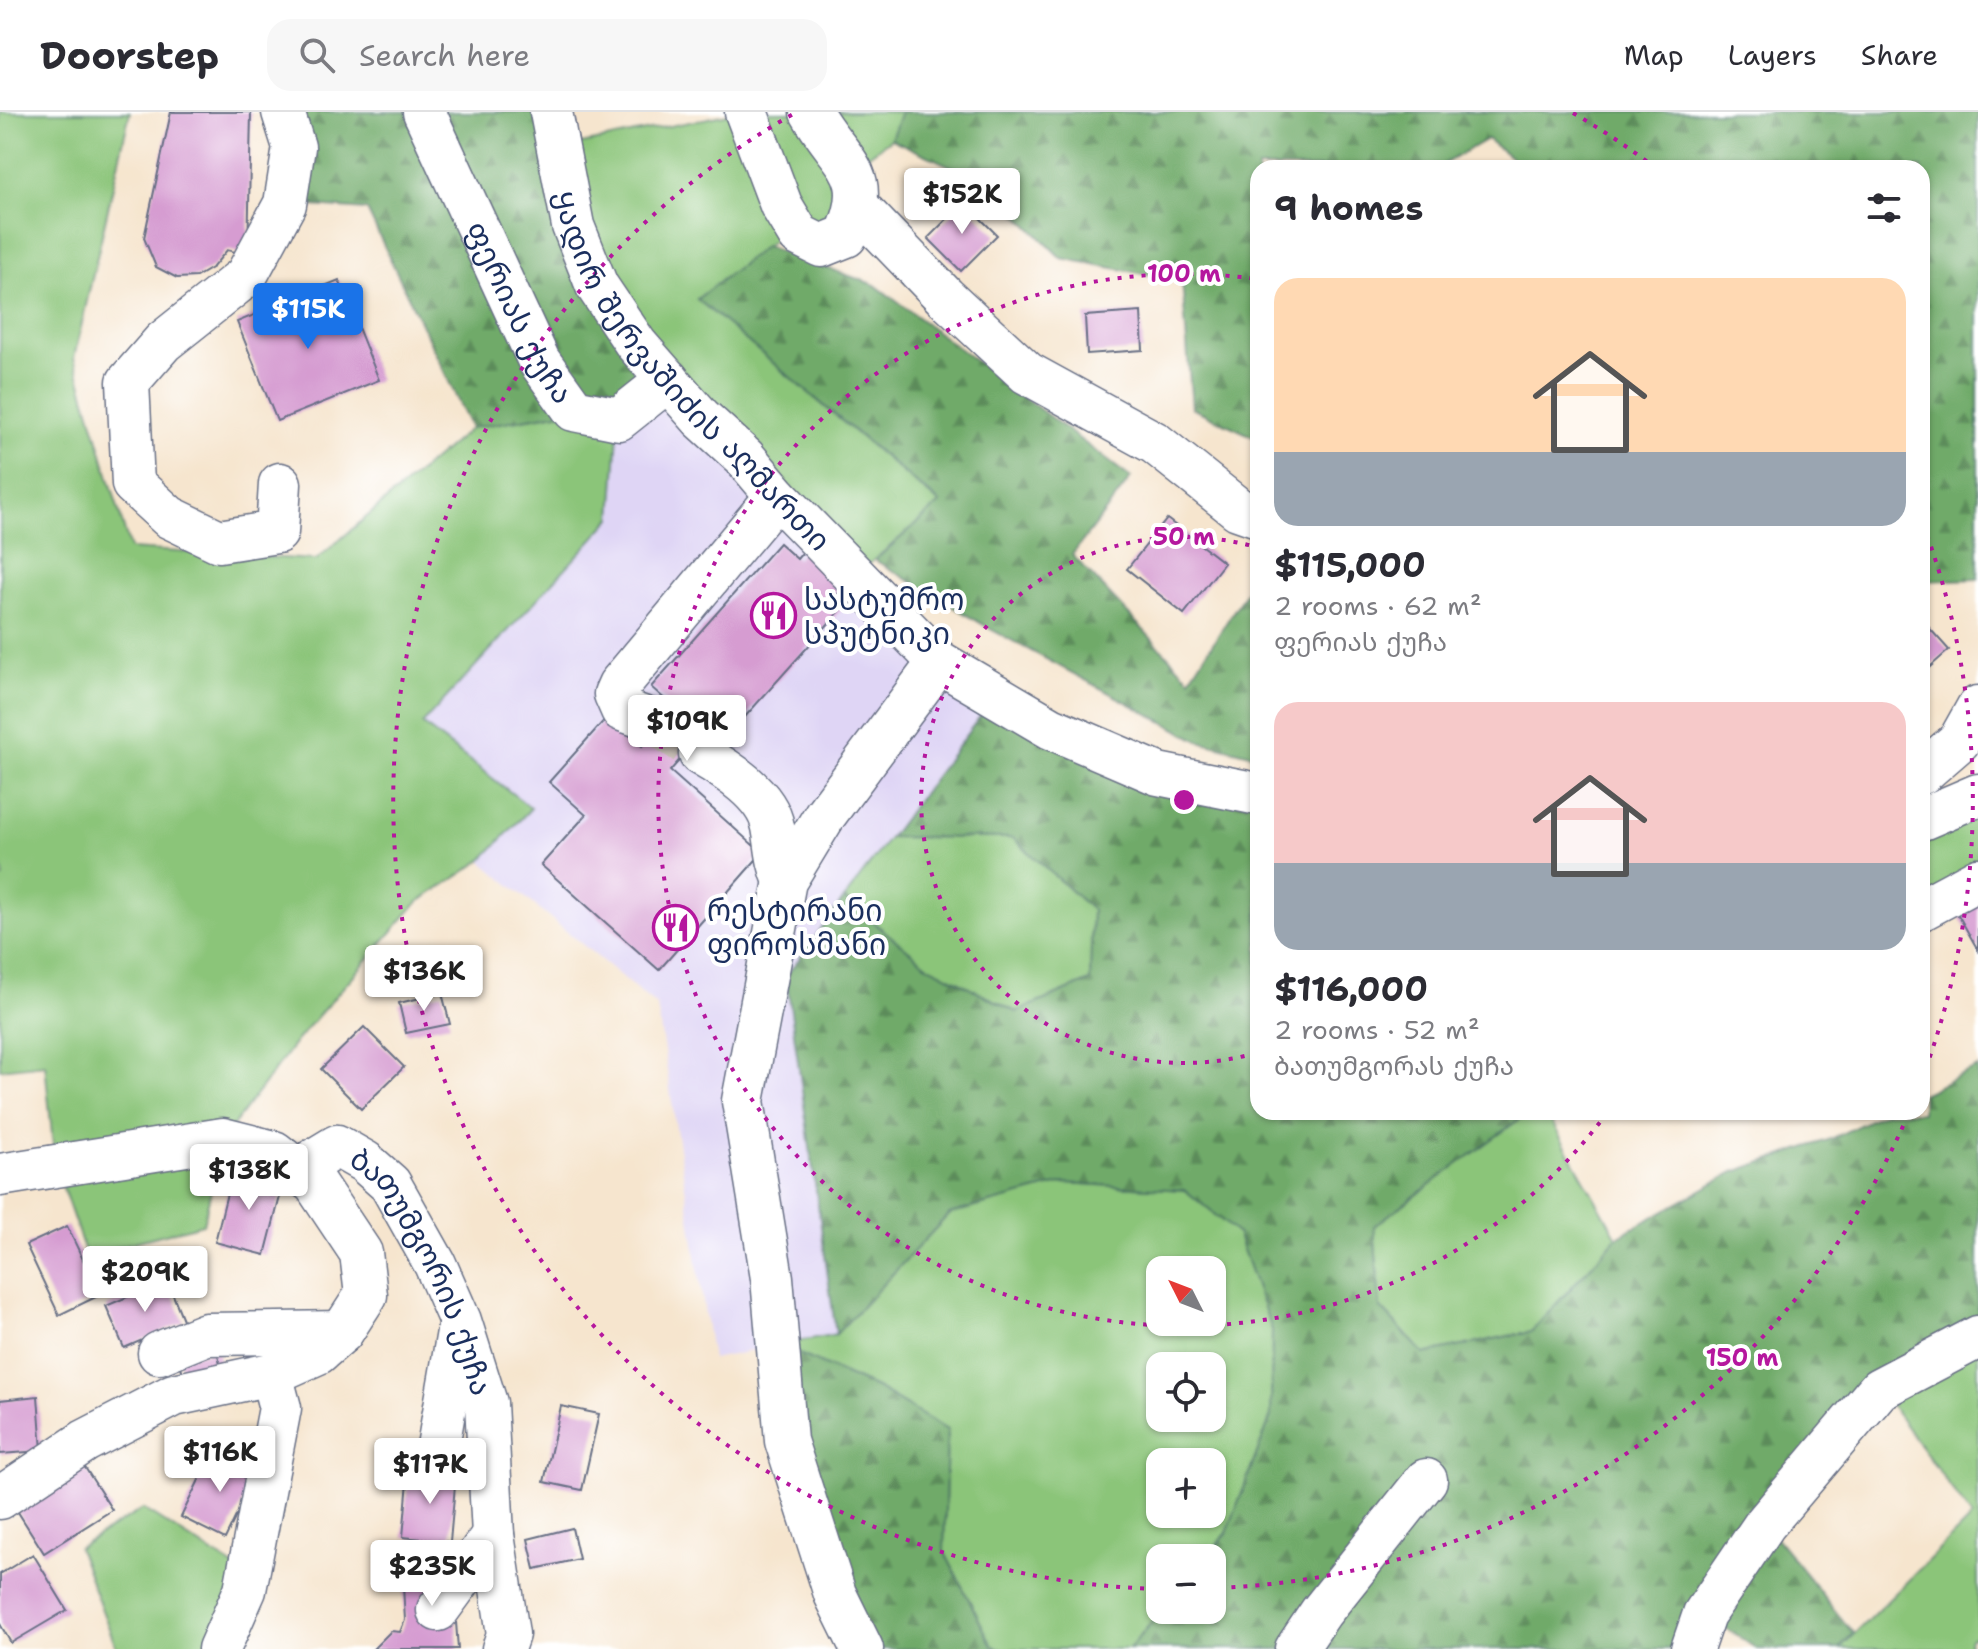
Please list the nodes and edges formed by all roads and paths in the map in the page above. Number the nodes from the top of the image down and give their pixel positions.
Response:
1 (283, 112) edge
2 (424, 112) edge
3 (551, 112) edge
4 (746, 112) edge
5 (811, 112) edge
6 (859, 208) junction
7 (668, 380) junction
8 (280, 484) dead end
9 (777, 496) junction
10 (1250, 513) edge
11 (939, 662) junction
12 (1978, 707) edge
13 (651, 720) tunnel mouth
14 (700, 754) tunnel mouth
15 (1930, 766) edge
16 (1250, 792) edge
17 (1978, 795) edge
18 (1930, 816) edge
19 (1978, 879) edge
20 (785, 881) junction
21 (1930, 905) edge
22 (299, 1169) junction
23 (0, 1175) edge
24 (460, 1321) junction
25 (342, 1332) junction
26 (1978, 1337) edge
27 (159, 1353) dead end
28 (271, 1374) junction
29 (436, 1458) dead end
30 (1426, 1480) dead end
31 (0, 1498) edge
32 (493, 1535) junction
33 (245, 1590) junction
34 (438, 1610) dead end
35 (219, 1649) edge
36 (256, 1649) edge
37 (503, 1649) edge
38 (862, 1649) edge
39 (1296, 1649) edge
40 (1692, 1649) edge

1 - 8 street
2 - 7 street, ფერიას ქუჩა
3 - 7 street, ყადირ შერვაშიძის აღმართი
4 - 6 street
5 - 6 street
6 - 10 street
7 - 9 street, ყადირ შერვაშიძის აღმართი
9 - 11 street, ყადირ შერვაშიძის აღმართი
9 - 13 street
11 - 16 street, ყადირ შერვაშიძის აღმართი
11 - 20 street
12 - 15 street
14 - 20 street
17 - 18 street
19 - 21 street
20 - 38 street
22 - 23 street
22 - 24 street, ბათუმგორის ქუჩა
22 - 25 street
24 - 29 street
24 - 32 street, ბათუმგორის ქუჩა
25 - 27 street
25 - 28 street
26 - 40 street
28 - 31 street
28 - 33 street
30 - 39 street
32 - 34 street
32 - 37 street, ბათუმგორის ქუჩა
33 - 35 street
33 - 36 street

